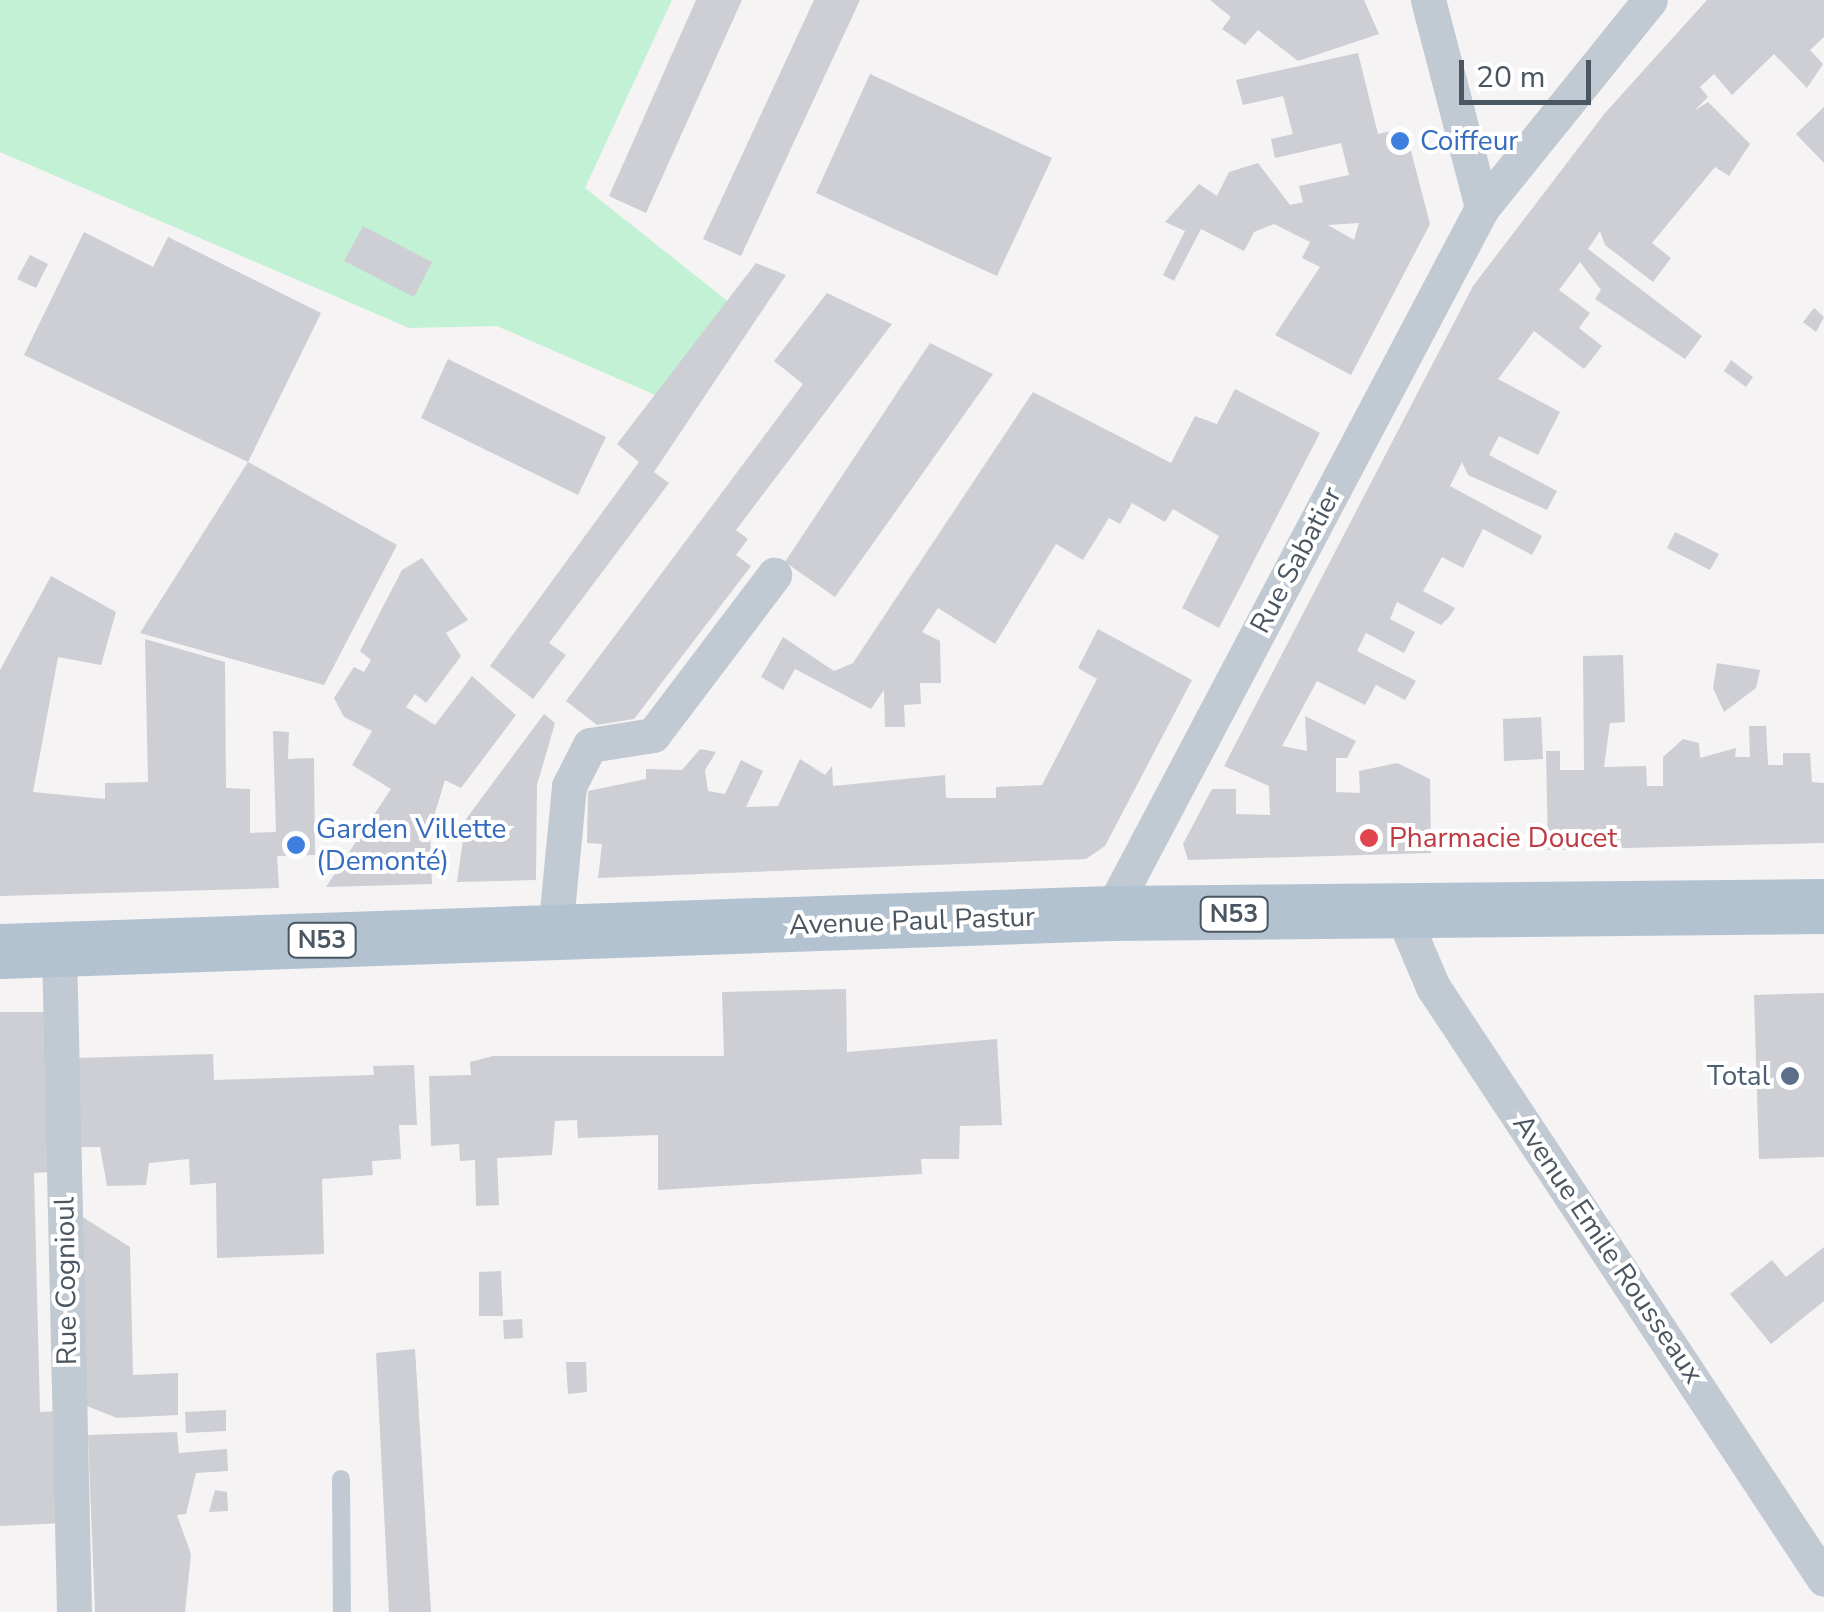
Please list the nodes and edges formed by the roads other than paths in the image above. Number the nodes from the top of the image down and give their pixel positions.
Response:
1 (1428, 0) edge
2 (1650, 0) edge
3 (1482, 208) junction
4 (774, 575) dead end
5 (1824, 906) edge
6 (1110, 913) junction
7 (1402, 914) junction
8 (555, 932) junction
9 (59, 949) junction
10 (0, 951) edge
11 (341, 1478) dead end
12 (1824, 1579) edge
13 (74, 1612) edge
14 (342, 1612) edge

1 - 3 street
2 - 3 street, Rue Sabatier
3 - 6 street, Rue Sabatier
4 - 8 street
5 - 7 main road, Avenue Paul Pastur / N53
6 - 7 main road, Avenue Paul Pastur / N53
6 - 8 main road, Avenue Paul Pastur / N53
7 - 12 street, Avenue Emile Rousseaux
8 - 9 main road, Avenue Paul Pastur / N53
9 - 10 main road, Avenue Paul Pastur / N53
9 - 13 street, Rue Cognioul
11 - 14 lane

